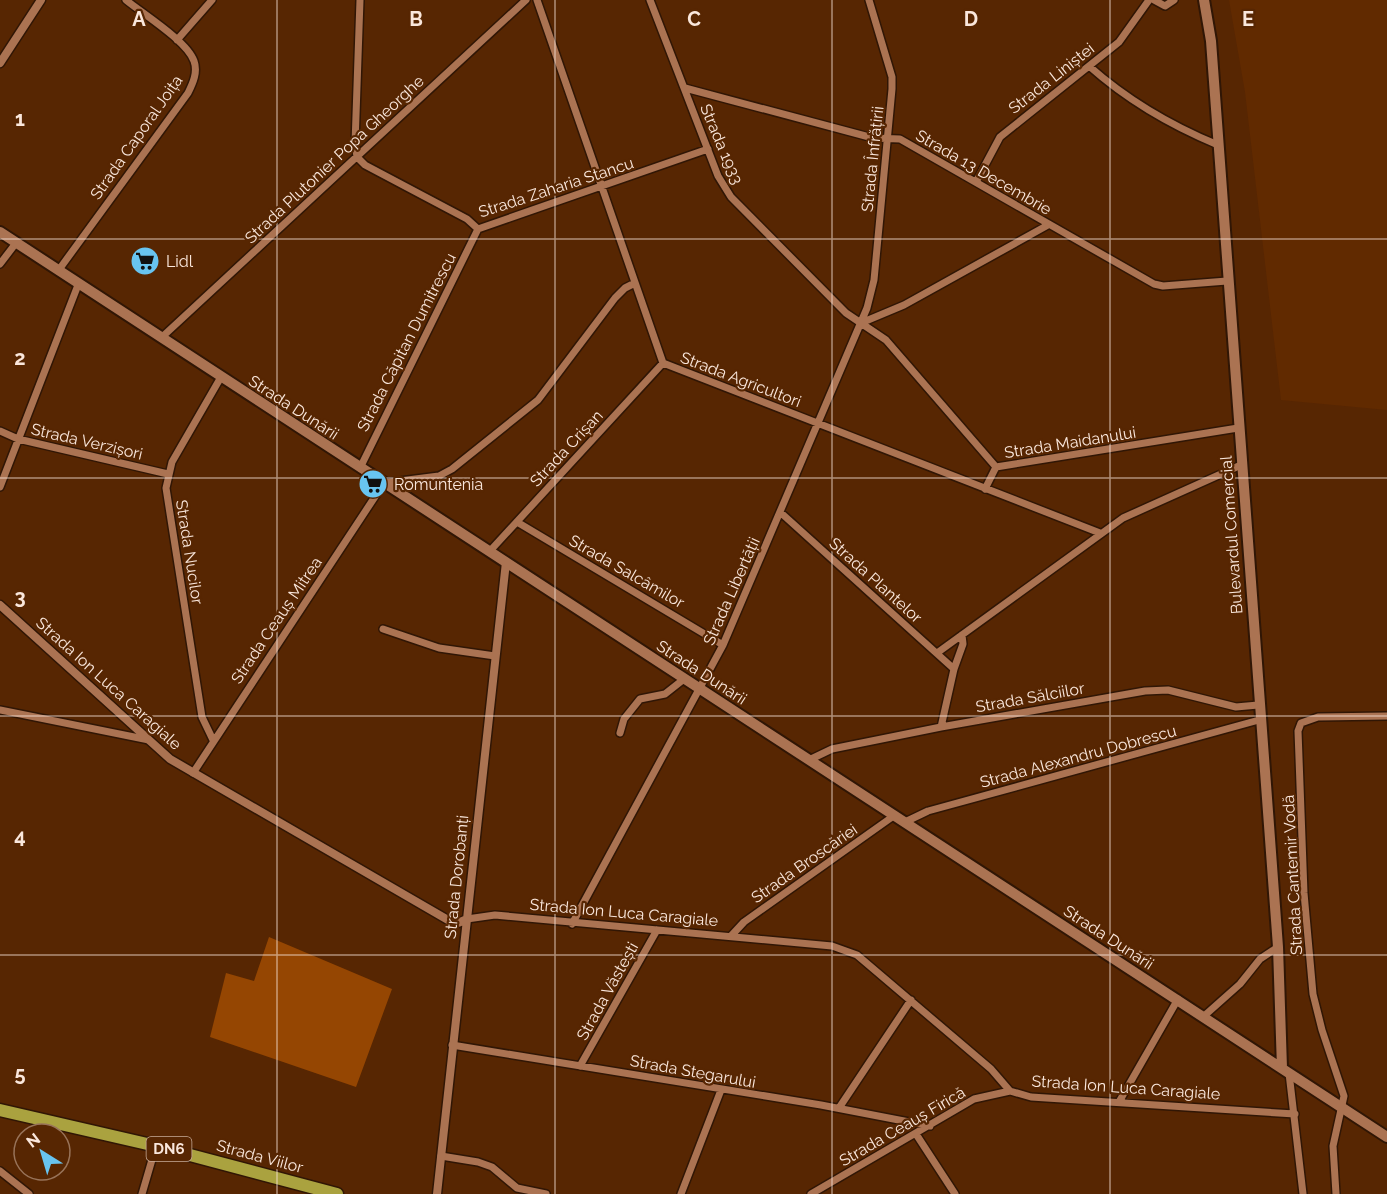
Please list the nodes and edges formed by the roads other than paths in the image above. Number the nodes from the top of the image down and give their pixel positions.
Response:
1 (41, 0) edge
2 (126, 0) edge
3 (212, 0) edge
4 (360, 0) edge
5 (526, 0) edge
6 (537, 0) edge
7 (650, 0) edge
8 (869, 0) edge
9 (1149, 0) edge
10 (1154, 0) edge
11 (1174, 0) edge
12 (1204, 0) edge
13 (177, 40) junction
14 (0, 63) edge
15 (1089, 66) junction
16 (685, 88) junction
17 (886, 140) junction
18 (1218, 145) junction
19 (708, 149) junction
20 (357, 157) junction
21 (976, 182) junction
22 (602, 187) junction
23 (1048, 225) junction
24 (478, 229) junction
25 (0, 232) edge
26 (16, 243) junction
27 (0, 264) edge
28 (58, 271) junction
29 (1227, 281) junction
30 (635, 283) junction
31 (78, 285) junction
32 (861, 322) junction
33 (161, 338) junction
34 (663, 363) junction
35 (220, 377) junction
36 (819, 424) junction
37 (1238, 428) junction
38 (0, 431) edge
39 (18, 439) junction
40 (1241, 465) junction
41 (996, 467) junction
42 (360, 468) junction
43 (168, 474) junction
44 (384, 483) junction
45 (0, 488) edge
46 (985, 489) junction
47 (780, 512) junction
48 (517, 522) junction
49 (1100, 532) junction
50 (489, 552) junction
51 (506, 562) junction
52 (0, 605) edge
53 (383, 629) dead end
54 (962, 635) junction
55 (723, 645) junction
56 (937, 653) junction
57 (495, 656) junction
58 (954, 669) junction
59 (684, 679) junction
60 (700, 689) junction
61 (1258, 705) junction
62 (0, 710) edge
63 (1387, 716) edge
64 (1259, 720) junction
65 (941, 727) junction
66 (620, 733) dead end
67 (149, 740) junction
68 (213, 740) junction
69 (808, 760) junction
70 (192, 773) junction
71 (895, 815) junction
72 (905, 822) junction
73 (467, 920) junction
74 (572, 924) junction
75 (657, 930) junction
76 (731, 936) junction
77 (1278, 947) junction
78 (1178, 999) junction
79 (911, 1000) junction
80 (1204, 1016) junction
81 (452, 1046) junction
82 (580, 1066) junction
83 (1286, 1071) junction
84 (721, 1090) junction
85 (1010, 1091) junction
86 (1119, 1102) junction
87 (840, 1108) junction
88 (1343, 1108) junction
89 (0, 1110) edge
90 (1294, 1114) junction
91 (930, 1126) junction
92 (916, 1134) junction
93 (1387, 1137) edge
94 (156, 1146) junction
95 (441, 1156) junction
96 (0, 1171) edge
97 (515, 1191) edge
98 (29, 1194) edge
99 (142, 1194) edge
100 (337, 1194) edge
101 (437, 1194) edge
102 (546, 1194) edge
103 (681, 1194) edge
104 (811, 1194) edge
105 (956, 1194) edge
106 (1303, 1194) edge
107 (1336, 1194) edge

1 - 14 street
2 - 13 street, Strada Caporal Joița
3 - 13 street
4 - 20 street
5 - 20 street, Strada Plutonier Popa Gheorghe
6 - 22 street, Strada Agricultori
7 - 16 street, Strada 1933
8 - 17 street, Strada Înfrățirii
9 - 15 street, Strada Liniștei
10 - 11 street
12 - 18 main road, Bulevardul Comercial
13 - 28 street, Strada Caporal Joița
15 - 18 street
15 - 21 street, Strada Liniștei
16 - 17 street, Strada 13 Decembrie
16 - 19 street, Strada 1933
17 - 21 street, Strada 13 Decembrie
17 - 32 street, Strada Înfrățirii
18 - 29 main road, Bulevardul Comercial
19 - 22 street, Strada Zaharia Stancu
19 - 32 street, Strada 1933
20 - 24 street, Strada Zaharia Stancu
20 - 33 street, Strada Plutonier Popa Gheorghe
21 - 23 street, Strada 13 Decembrie
22 - 24 street, Strada Zaharia Stancu
22 - 30 street, Strada Agricultori
23 - 29 street, Strada 13 Decembrie
23 - 32 street
24 - 42 street, Strada Căpitan Dumitrescu
25 - 26 main road, Strada Dunării
26 - 27 street
26 - 28 main road, Strada Dunării
28 - 31 main road, Strada Dunării
29 - 37 main road, Bulevardul Comercial
30 - 34 street, Strada Agricultori
30 - 44 street
31 - 33 main road, Strada Dunării
31 - 39 street
32 - 36 street, Strada Libertății
32 - 41 street, Strada Maidanului
33 - 35 main road, Strada Dunării
34 - 36 street, Strada Agricultori
34 - 48 street, Strada Crișan
35 - 42 main road, Strada Dunării
35 - 43 street, Strada Nucilor
36 - 46 street, Strada Agricultori
36 - 47 street, Strada Libertății
37 - 40 main road, Bulevardul Comercial
37 - 41 street, Strada Maidanului
38 - 39 street, Strada Verzișori
39 - 43 street, Strada Verzișori
39 - 45 street
40 - 49 street
40 - 61 main road, Bulevardul Comercial
41 - 46 street
42 - 44 main road, Strada Dunării
43 - 68 street, Strada Nucilor
44 - 50 main road, Strada Dunării
44 - 68 street, Strada Ceauș Mitrea
46 - 49 street, Strada Agricultori
47 - 55 street, Strada Libertății
47 - 56 street, Strada Plantelor
48 - 50 street, Strada Crișan
48 - 55 street, Strada Salcâmilor
49 - 54 street
50 - 51 main road, Strada Dunării
51 - 57 street, Strada Dorobanți
51 - 59 main road, Strada Dunării
52 - 67 street, Strada Ion Luca Caragiale
53 - 57 street
54 - 56 street
54 - 58 street
55 - 60 street, Strada Libertății
56 - 58 street, Strada Plantelor
57 - 73 street, Strada Dorobanți
58 - 65 street
59 - 60 main road, Strada Dunării
59 - 66 street
60 - 69 main road, Strada Dunării
60 - 74 street, Strada Libertății
61 - 64 main road, Bulevardul Comercial
61 - 65 street, Strada Sălciilor
62 - 67 street
63 - 88 street, Strada Cantemir Vodă
64 - 72 street, Strada Alexandru Dobrescu
64 - 77 main road, Bulevardul Comercial
65 - 69 street, Strada Sălciilor
67 - 70 street, Strada Ion Luca Caragiale
68 - 70 street, Strada Ceauș Mitrea
69 - 71 main road, Strada Dunării
70 - 73 street, Strada Ion Luca Caragiale
71 - 72 main road, Strada Dunării
71 - 76 street, Strada Broscăriei
72 - 78 main road, Strada Dunării
73 - 74 street, Strada Ion Luca Caragiale
73 - 81 street, Strada Dorobanți
74 - 75 street, Strada Ion Luca Caragiale
75 - 76 street, Strada Ion Luca Caragiale
75 - 82 street, Strada Văstești
76 - 79 street, Strada Ion Luca Caragiale
77 - 80 street
77 - 83 main road, Bulevardul Comercial
78 - 80 main road, Strada Dunării
78 - 86 street
79 - 85 street, Strada Ion Luca Caragiale
79 - 87 street
80 - 83 main road, Strada Dunării
81 - 82 street, Strada Stegarului
81 - 95 street, Strada Dorobanți
82 - 84 street, Strada Stegarului
83 - 88 main road, Strada Dunării
83 - 90 street
84 - 87 street, Strada Stegarului
84 - 103 street
85 - 86 street, Strada Ion Luca Caragiale
85 - 91 street, Strada Ceauș Firică
86 - 90 street, Strada Ion Luca Caragiale
87 - 91 street, Strada Stegarului
88 - 93 main road, Strada Dunării
88 - 107 street
89 - 94 highway, Strada Viilor / DN6
90 - 106 street
91 - 92 street, Strada Ceauș Firică
92 - 104 street, Strada Ceauș Firică
92 - 105 street
94 - 99 street
94 - 100 highway, Strada Viilor / DN6
95 - 97 street
95 - 101 street, Strada Dorobanți
96 - 98 street
97 - 102 street

